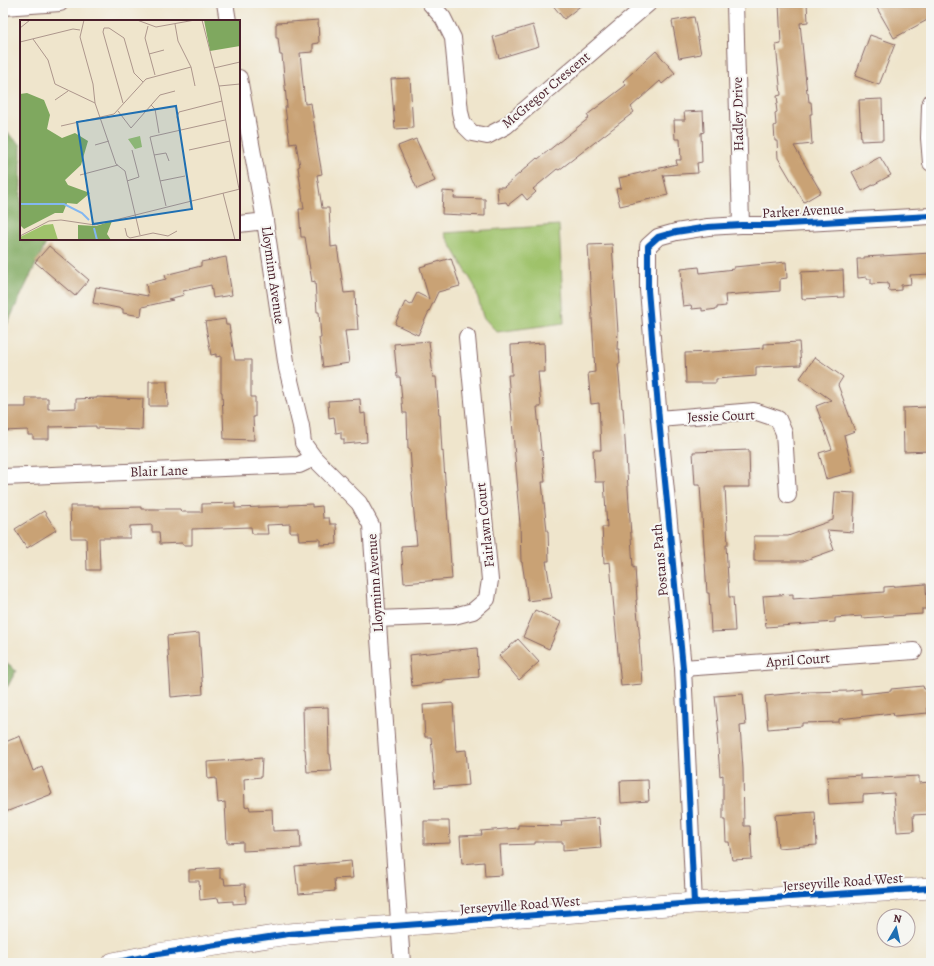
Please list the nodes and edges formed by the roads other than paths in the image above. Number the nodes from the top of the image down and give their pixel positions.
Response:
1 (60, 3) edge
2 (225, 3) edge
3 (430, 3) edge
4 (649, 3) edge
5 (735, 3) edge
6 (3, 8) edge
7 (228, 20) edge
8 (240, 83) edge
9 (931, 102) edge
10 (931, 163) edge
11 (931, 216) edge
12 (265, 221) junction
13 (240, 224) edge
14 (741, 225) junction
15 (676, 232) joint
16 (466, 337) dead end
17 (659, 419) junction
18 (314, 458) junction
19 (3, 477) edge
20 (788, 495) dead end
21 (377, 619) junction
22 (914, 651) dead end
23 (683, 668) junction
24 (931, 888) edge
25 (694, 903) junction
26 (400, 926) junction
27 (113, 963) edge
28 (402, 963) edge

1 - 6 street
2 - 7 street
3 - 4 street, McGregor Crescent
5 - 14 street, Hadley Drive
8 - 12 street, Lloyminn Avenue
9 - 10 street
11 - 14 street, Parker Avenue
12 - 13 street
12 - 18 street, Lloyminn Avenue
14 - 15 street, Parker Avenue
15 - 17 street, Postans Path
16 - 21 street, Fairlawn Court
17 - 20 street, Jessie Court
17 - 23 street, Postans Path
18 - 19 street, Blair Lane
18 - 21 street, Lloyminn Avenue
21 - 26 street, Lloyminn Avenue
22 - 23 street, April Court
23 - 25 street, Postans Path
24 - 25 main road, Jerseyville Road West
25 - 26 main road, Jerseyville Road West
26 - 27 main road, Jerseyville Road West
26 - 28 street, Lloyminn Avenue

